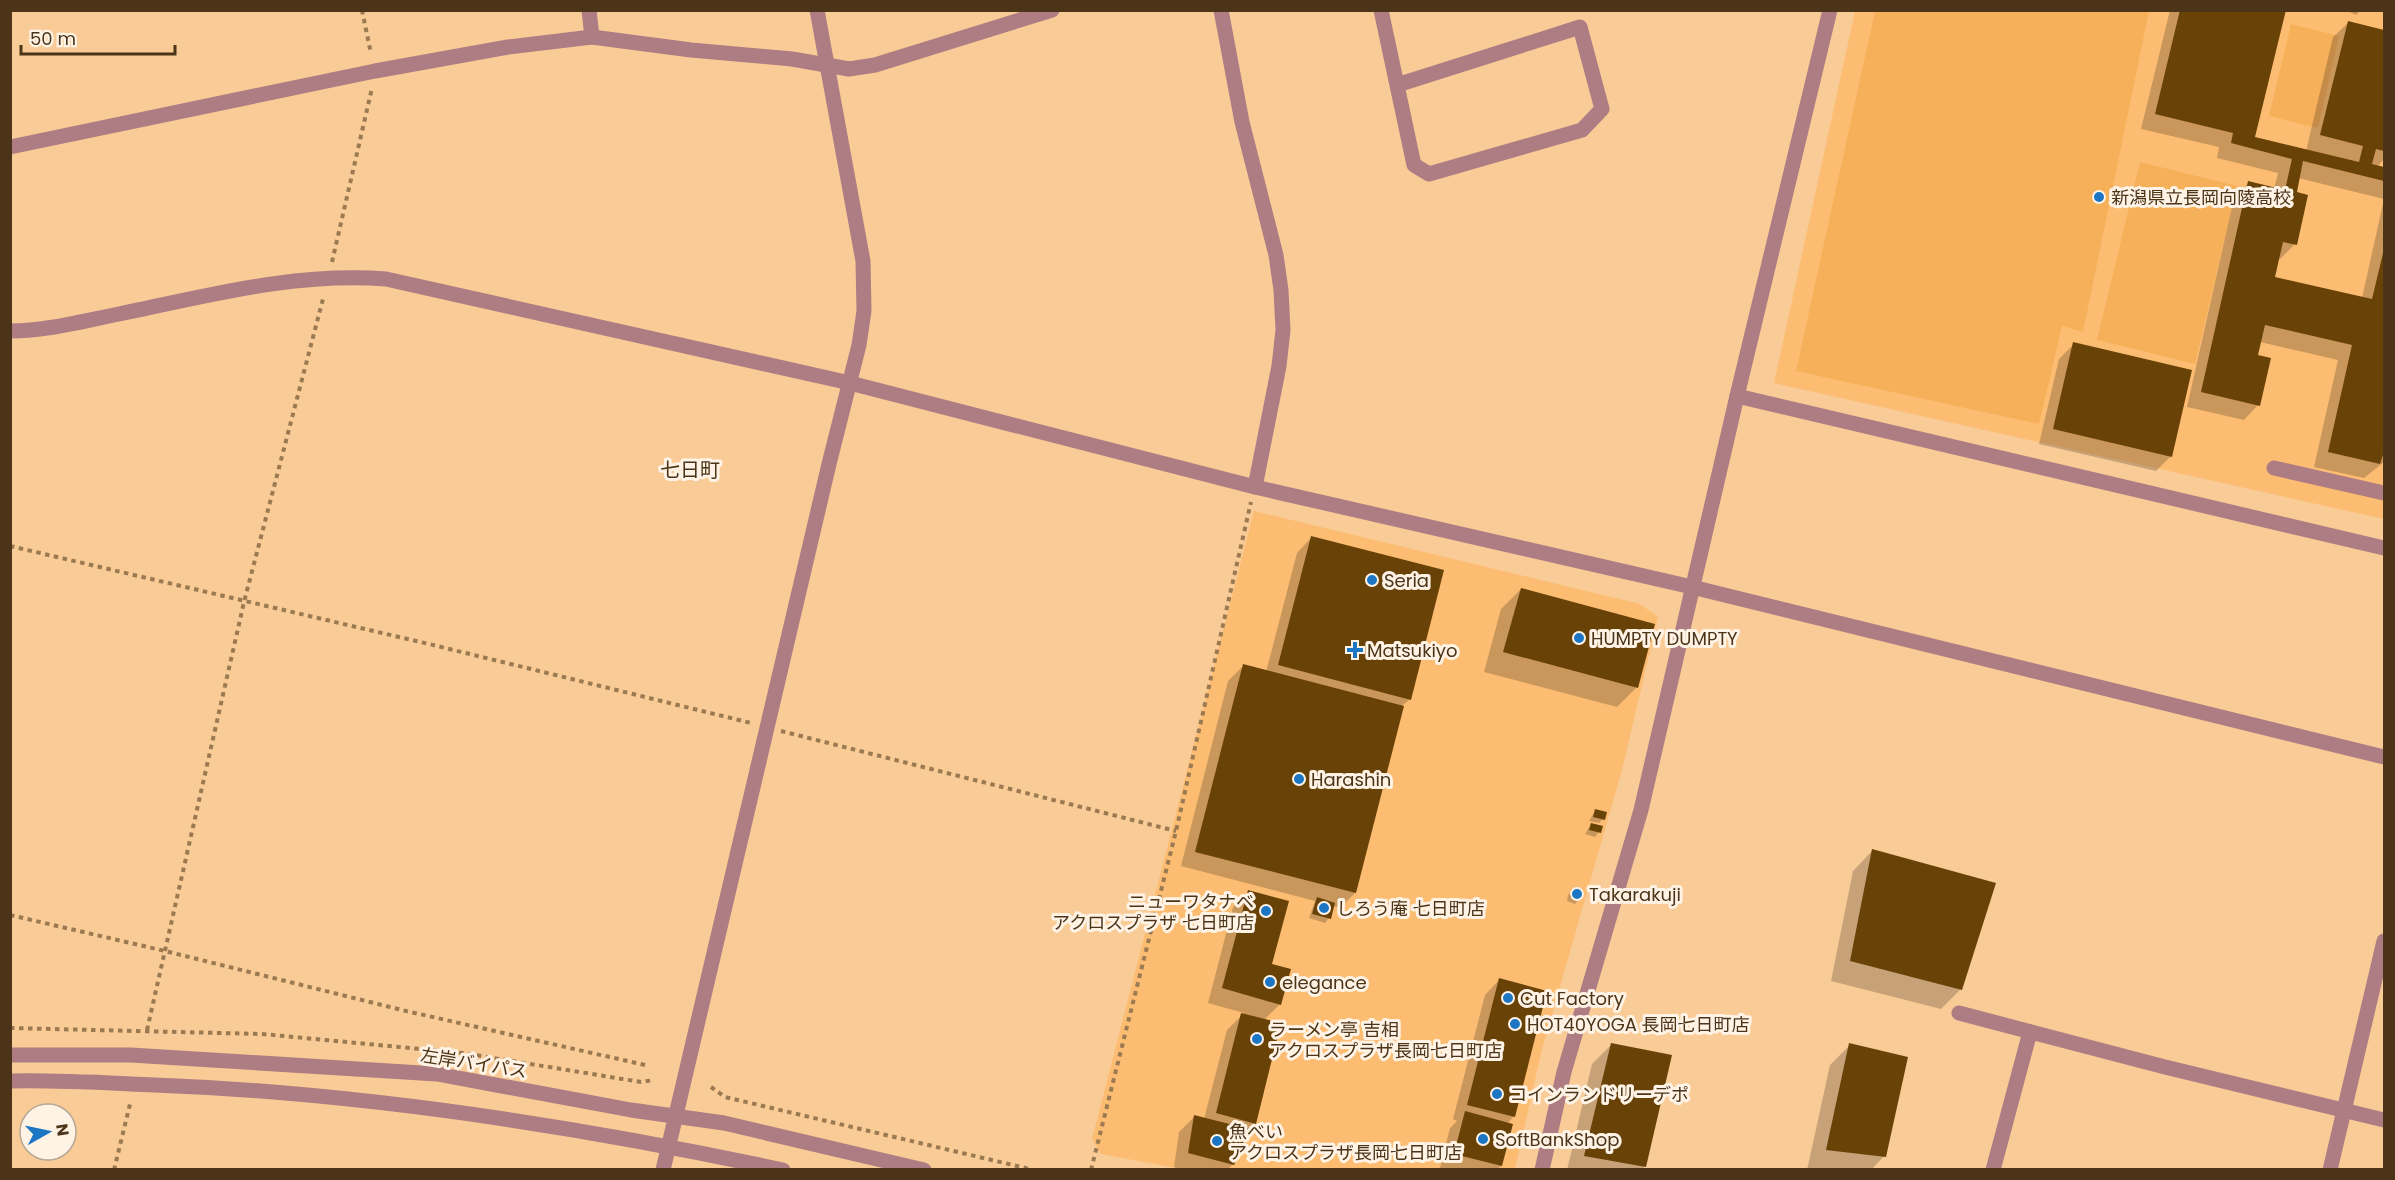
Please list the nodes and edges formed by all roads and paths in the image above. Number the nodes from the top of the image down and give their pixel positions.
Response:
1 (362, 10) edge
2 (589, 10) edge
3 (817, 10) edge
4 (1052, 10) edge
5 (1221, 10) edge
6 (1381, 10) edge
7 (1830, 10) edge
8 (592, 37) junction
9 (828, 67) junction
10 (375, 71) junction
11 (1397, 85) junction
12 (10, 147) edge
13 (328, 277) junction
14 (10, 331) edge
15 (850, 383) junction
16 (1737, 396) junction
17 (2274, 468) dead end
18 (1255, 487) junction
19 (2385, 493) edge
20 (10, 546) edge
21 (2385, 548) edge
22 (1692, 587) junction
23 (244, 602) junction
24 (767, 727) junction
25 (2385, 757) edge
26 (1176, 831) junction
27 (10, 915) edge
28 (2385, 941) edge
29 (165, 951) junction
30 (1959, 1013) dead end
31 (10, 1028) edge
32 (147, 1030) junction
33 (2030, 1032) junction
34 (10, 1055) edge
35 (645, 1065) dead end
36 (654, 1080) dead end
37 (10, 1082) edge
38 (135, 1084) junction
39 (711, 1087) dead end
40 (2344, 1110) junction
41 (674, 1116) junction
42 (2385, 1120) edge
43 (668, 1146) junction
44 (114, 1170) edge
45 (663, 1170) edge
46 (783, 1170) edge
47 (924, 1170) edge
48 (1034, 1170) edge
49 (1091, 1170) edge
50 (1542, 1170) edge
51 (1993, 1170) edge
52 (2330, 1170) edge

1 - 10 path
2 - 8 street
3 - 9 street
4 - 9 street
5 - 18 street
6 - 11 street
7 - 16 street
8 - 9 street
8 - 10 street
9 - 15 street
10 - 12 street
10 - 13 path
11 - 11 street
13 - 14 street
13 - 15 street
13 - 23 path
15 - 18 street
15 - 24 street
16 - 21 street
16 - 22 street
17 - 19 street
18 - 22 street
18 - 26 path
20 - 23 path
22 - 25 street
22 - 50 street
23 - 24 path
23 - 29 path
24 - 26 path
24 - 41 street
26 - 49 path
27 - 29 path
28 - 40 street
29 - 32 path
29 - 35 path
30 - 33 street
31 - 32 path
32 - 36 path
33 - 40 street
33 - 51 street
34 - 41 street, 左岸バイパス
37 - 38 street
38 - 43 street
38 - 44 path
39 - 48 path
40 - 42 street
40 - 52 street
41 - 43 street
41 - 47 street, 左岸バイパス
43 - 45 street
43 - 46 street

